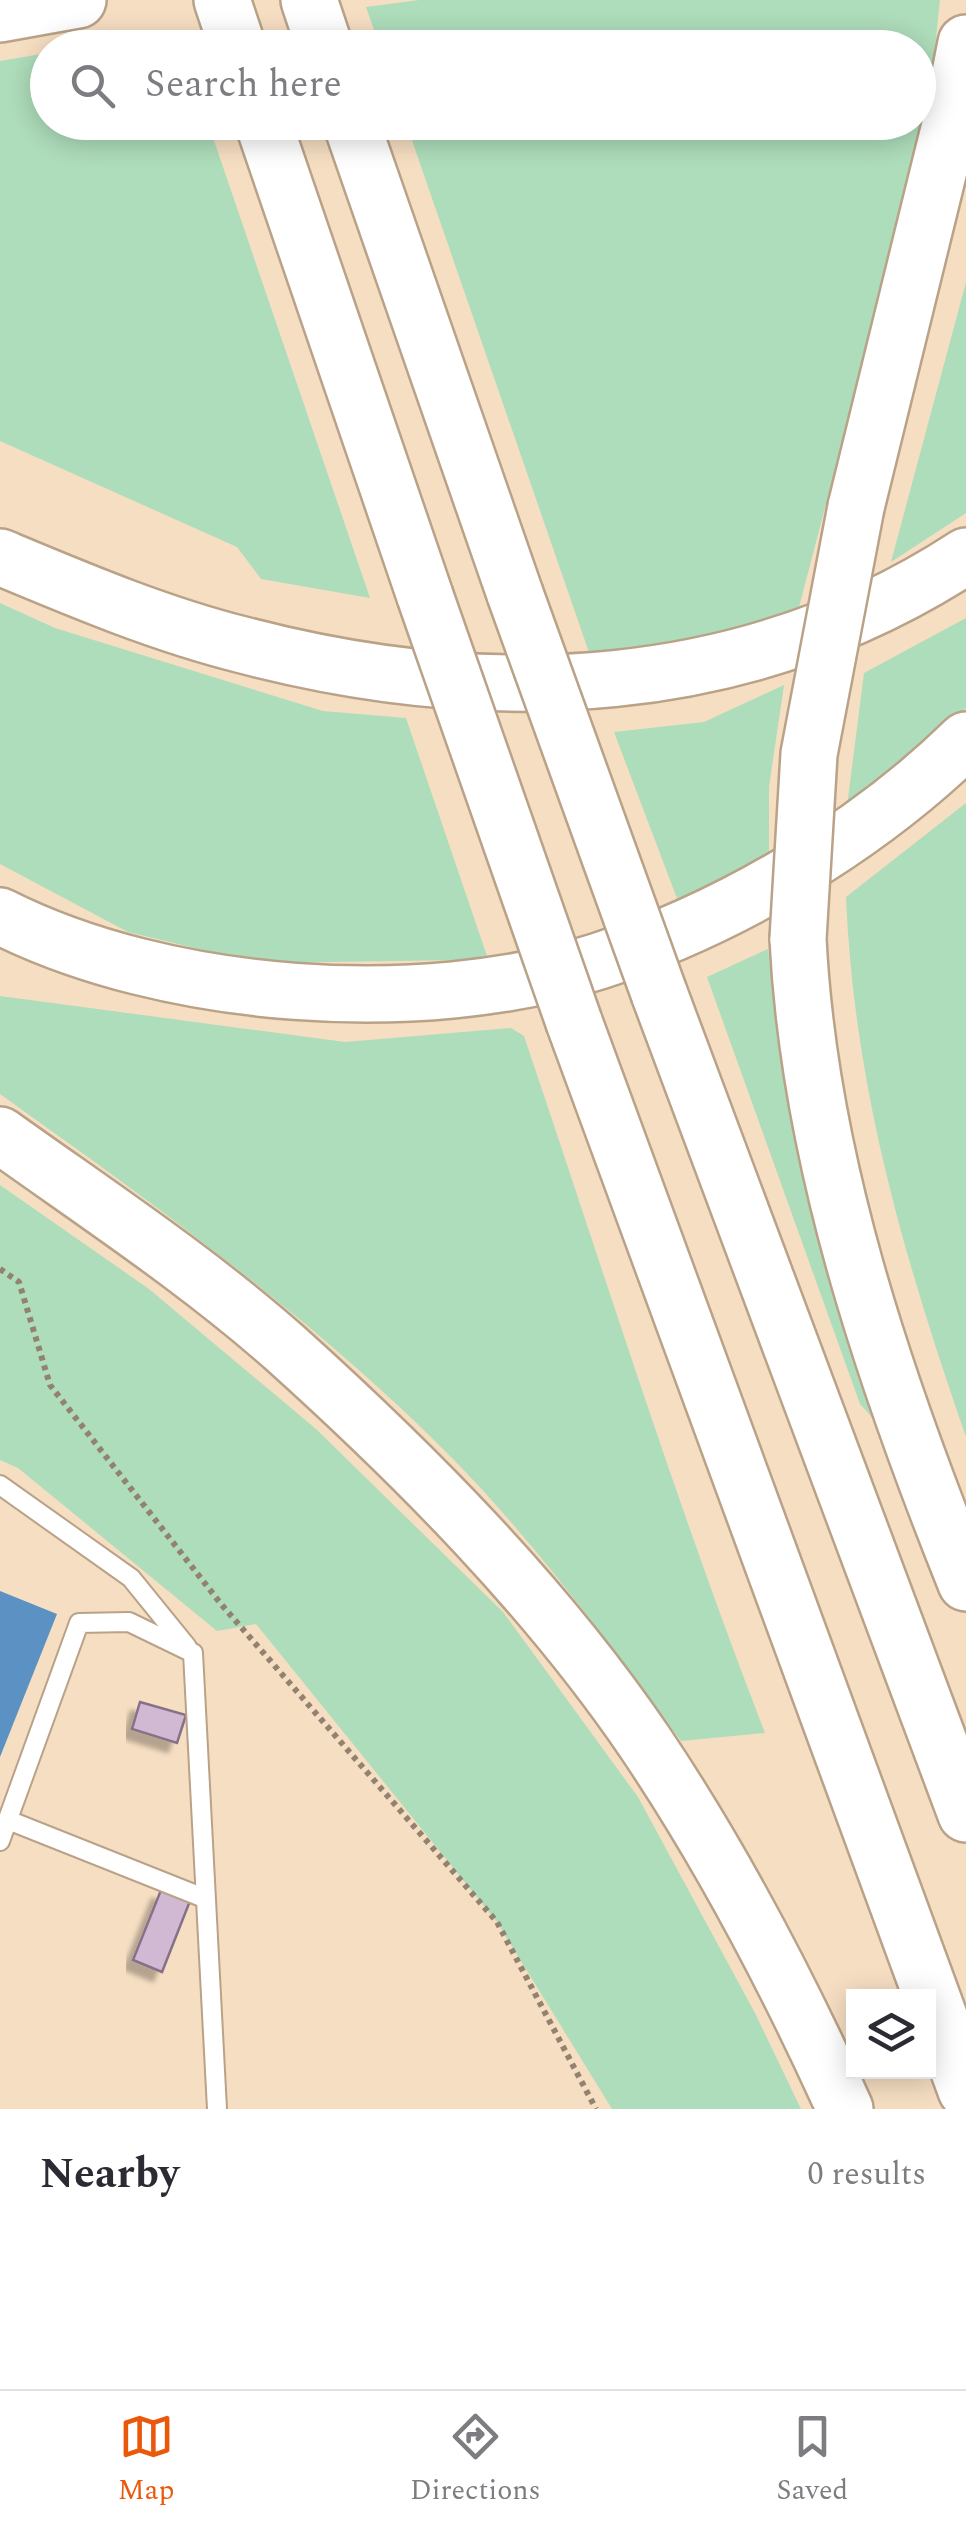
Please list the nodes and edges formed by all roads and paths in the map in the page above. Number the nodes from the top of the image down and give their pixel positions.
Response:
1 (78, 0) edge
2 (222, 0) edge
3 (309, 0) edge
4 (0, 14) edge
5 (232, 30) edge
6 (319, 30) edge
7 (966, 43) edge
8 (269, 140) edge
9 (357, 140) edge
10 (966, 556) edge
11 (0, 558) edge
12 (966, 740) edge
13 (0, 916) edge
14 (0, 1135) edge
15 (0, 1269) edge
16 (0, 1485) edge
17 (966, 1583) edge
18 (193, 1654) junction
19 (966, 1814) edge
20 (8, 1820) junction
21 (0, 1841) edge
22 (204, 1898) junction
23 (966, 2090) edge
24 (217, 2109) edge
25 (596, 2109) edge
26 (845, 2109) edge

1 - 4 highway
2 - 5 highway
3 - 6 highway
7 - 17 highway, bridge
8 - 23 highway, bridge
9 - 19 highway, bridge
10 - 11 highway
12 - 13 highway
14 - 26 highway
15 - 25 path
16 - 18 lane
18 - 20 lane
18 - 22 lane
20 - 21 lane
20 - 22 lane
22 - 24 lane

